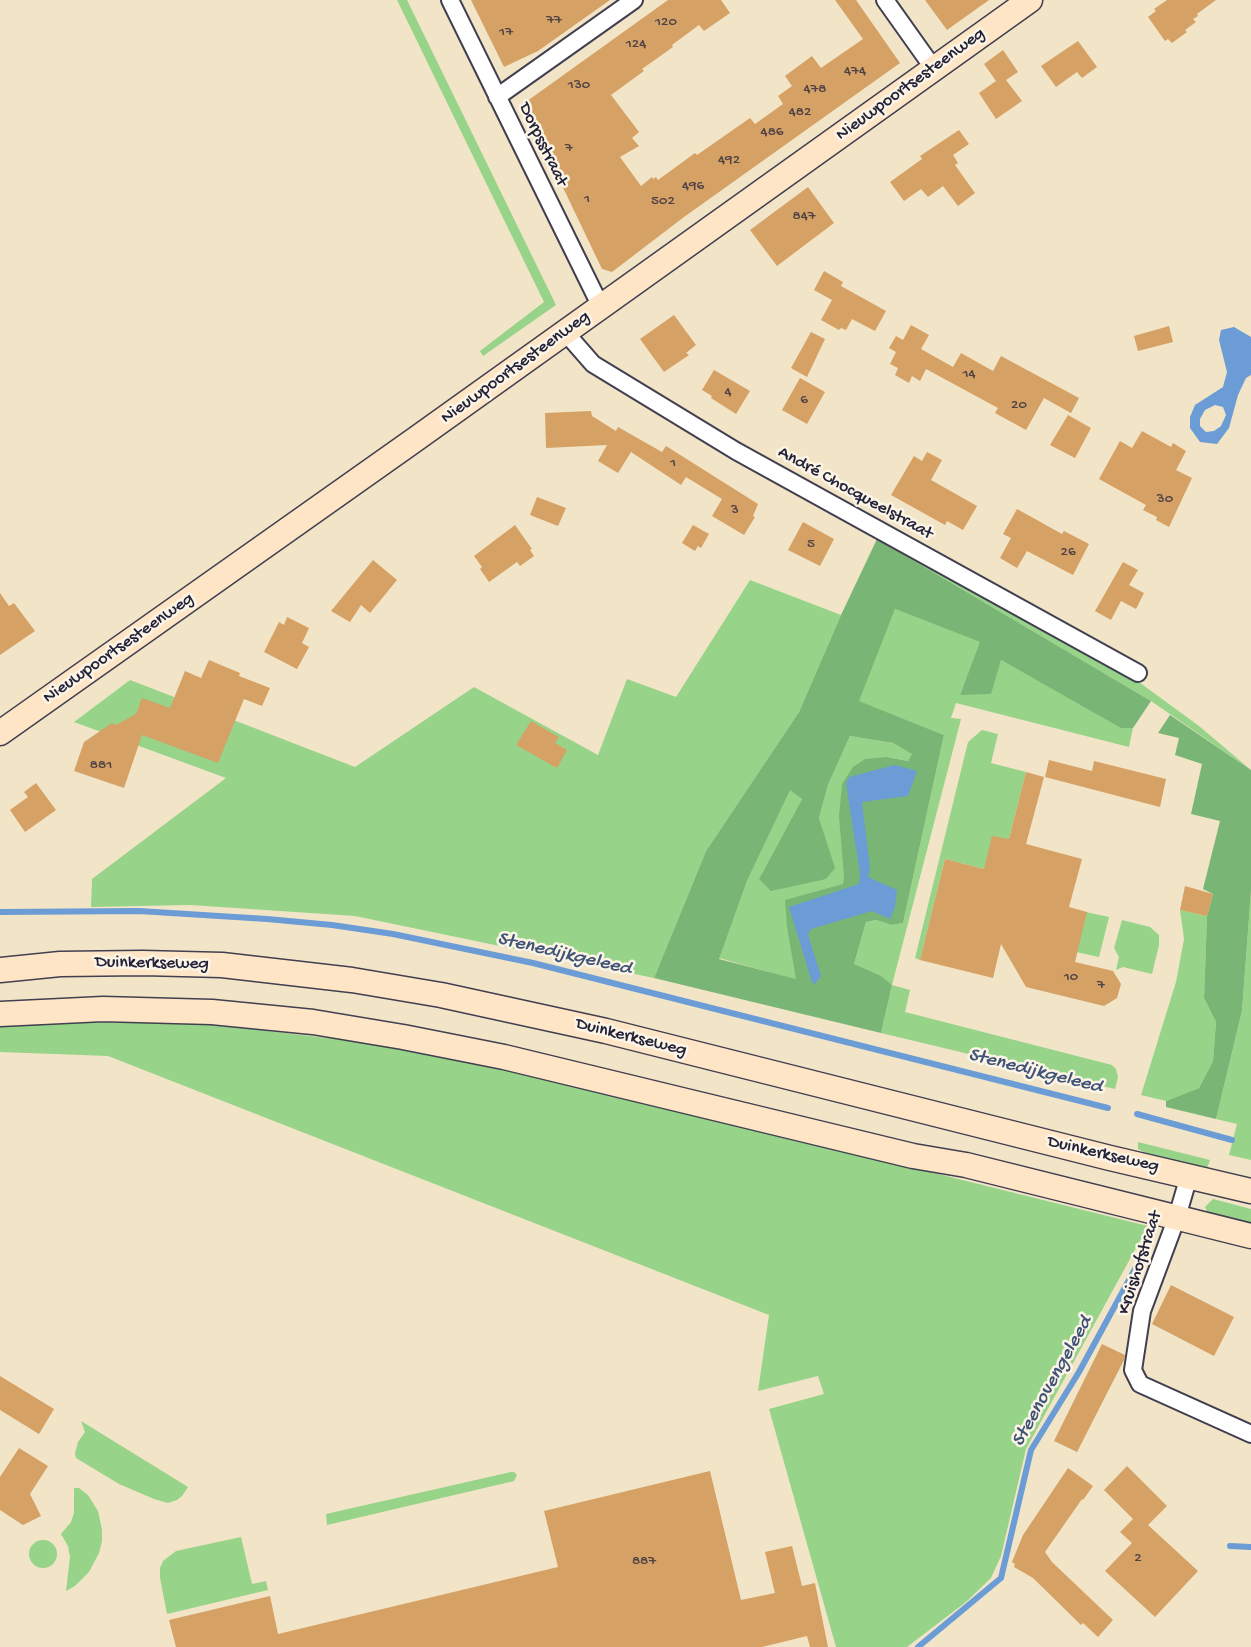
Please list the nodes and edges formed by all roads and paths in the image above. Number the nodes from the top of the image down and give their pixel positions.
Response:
1 (450, 0) edge
2 (634, 0) edge
3 (885, 0) edge
4 (1030, 0) edge
5 (934, 69) junction
6 (497, 97) junction
7 (601, 307) junction
8 (567, 332) junction
9 (1138, 673) dead end
10 (0, 734) edge
11 (0, 958) edge
12 (143, 963) junction
13 (0, 970) edge
14 (0, 1014) edge
15 (1189, 1176) junction
16 (1251, 1191) edge
17 (1177, 1217) junction
18 (1251, 1236) edge
19 (1251, 1434) edge

1 - 6 street, Dorpsstraat
2 - 6 street
3 - 5 street
4 - 5 main road, Nieuwpoortsesteenweg
5 - 7 main road, Nieuwpoortsesteenweg
6 - 7 street, Dorpsstraat
7 - 8 main road, Nieuwpoortsesteenweg
8 - 9 street, André Chocqueelstraat
8 - 10 main road, Nieuwpoortsesteenweg
11 - 12 main road
12 - 13 main road, Duinkerkseweg
12 - 15 main road, Duinkerkseweg
14 - 17 main road
15 - 16 main road, Duinkerkseweg
15 - 17 street, Kruishofstraat
17 - 18 main road
17 - 19 street, Kruishofstraat

